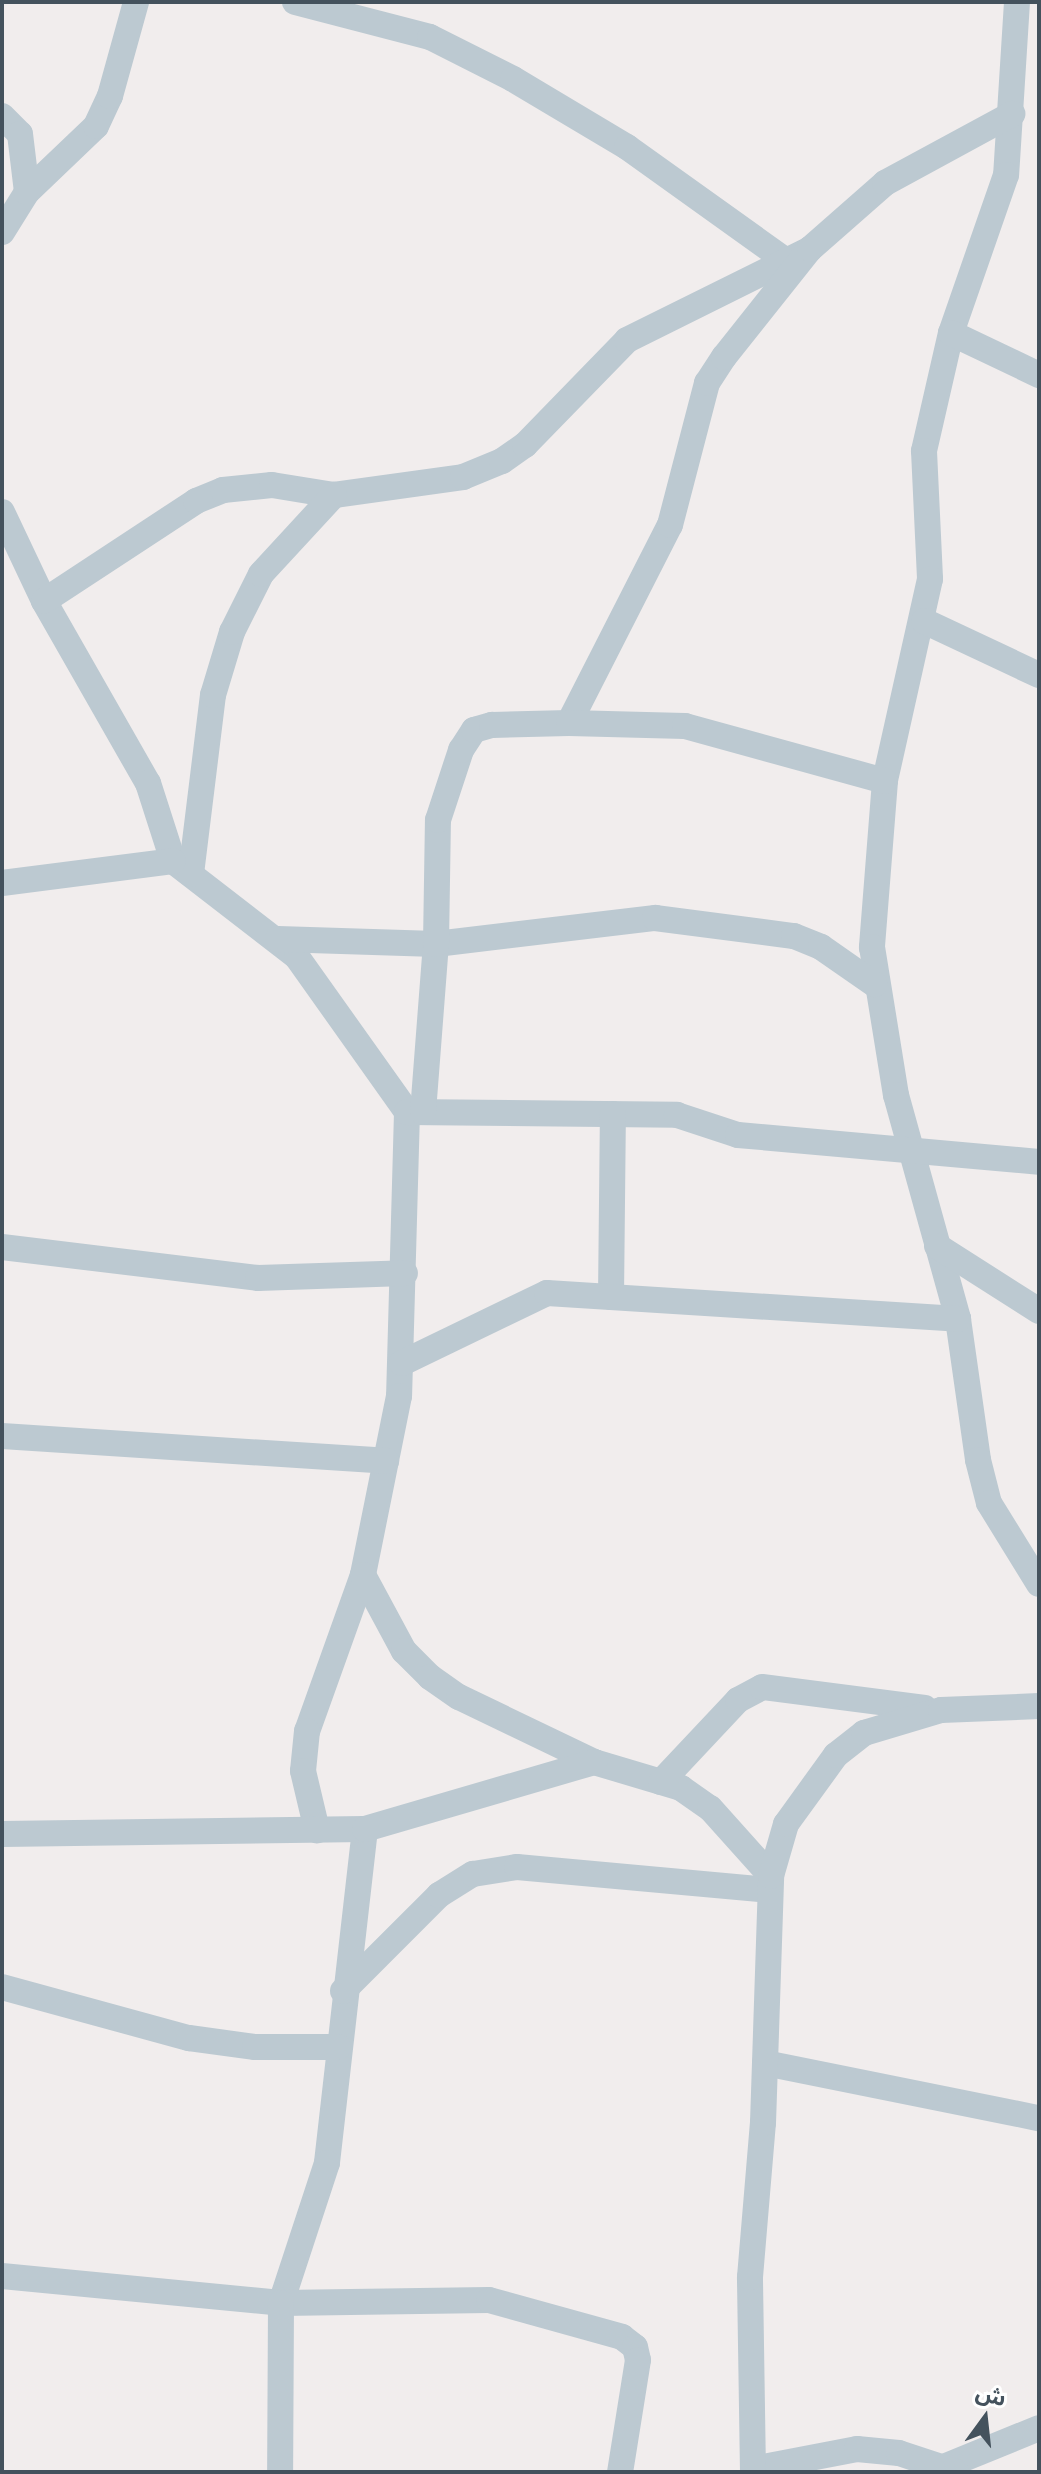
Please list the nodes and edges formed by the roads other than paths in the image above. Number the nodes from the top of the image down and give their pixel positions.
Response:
1 (136, 2) edge
2 (295, 2) edge
3 (1017, 2) edge
4 (1012, 114) junction
5 (2, 116) edge
6 (27, 192) junction
7 (2, 232) edge
8 (810, 249) junction
9 (786, 261) junction
10 (951, 333) junction
11 (1039, 375) edge
12 (334, 495) junction
13 (2, 512) edge
14 (44, 601) junction
15 (924, 621) junction
16 (1039, 675) edge
17 (569, 723) junction
18 (885, 781) junction
19 (182, 868) junction
20 (2, 883) edge
21 (278, 939) junction
22 (436, 944) junction
23 (874, 984) junction
24 (415, 1112) junction
25 (613, 1114) junction
26 (911, 1153) junction
27 (1039, 1162) edge
28 (937, 1246) junction
29 (2, 1247) edge
30 (405, 1273) junction
31 (611, 1297) junction
32 (1039, 1311) edge
33 (958, 1319) junction
34 (402, 1363) junction
35 (2, 1436) edge
36 (386, 1461) junction
37 (363, 1575) junction
38 (1039, 1584) edge
39 (1039, 1706) edge
40 (941, 1710) junction
41 (594, 1762) junction
42 (661, 1782) junction
43 (365, 1829) junction
44 (317, 1830) junction
45 (2, 1834) edge
46 (771, 1883) junction
47 (2, 1987) edge
48 (343, 1991) junction
49 (338, 2047) junction
50 (765, 2063) junction
51 (1039, 2118) edge
52 (2, 2279) edge
53 (281, 2303) junction
54 (1039, 2428) edge
55 (951, 2469) edge
56 (753, 2470) edge
57 (280, 2472) edge
58 (620, 2472) edge

1 - 6 street
2 - 9 street
3 - 4 street
4 - 8 street
4 - 10 street
5 - 6 street
6 - 7 street
8 - 9 street
8 - 17 street
9 - 12 street
10 - 11 street
10 - 15 street
12 - 14 street
12 - 19 street
13 - 14 street
14 - 19 street
15 - 16 street
15 - 18 street
17 - 18 street
17 - 22 street
18 - 23 street
19 - 20 street
19 - 21 street
21 - 22 street
21 - 24 street
22 - 23 street
22 - 24 street
23 - 26 street
24 - 25 street
24 - 30 street
25 - 26 street
25 - 31 street
26 - 27 street
26 - 28 street
28 - 32 street
28 - 33 street
29 - 30 street
30 - 34 street
31 - 33 street
31 - 34 street
33 - 38 street
34 - 36 street
35 - 36 street
36 - 37 street
37 - 41 street
37 - 44 street
39 - 40 street
40 - 42 street
40 - 46 street
41 - 42 street
41 - 43 street
42 - 46 street
43 - 44 street
43 - 48 street
44 - 45 street
46 - 48 street
46 - 50 street
47 - 49 street
48 - 49 street
49 - 53 street
50 - 51 street
50 - 56 street
52 - 53 street
53 - 57 street
53 - 58 street
54 - 55 street
55 - 56 street

